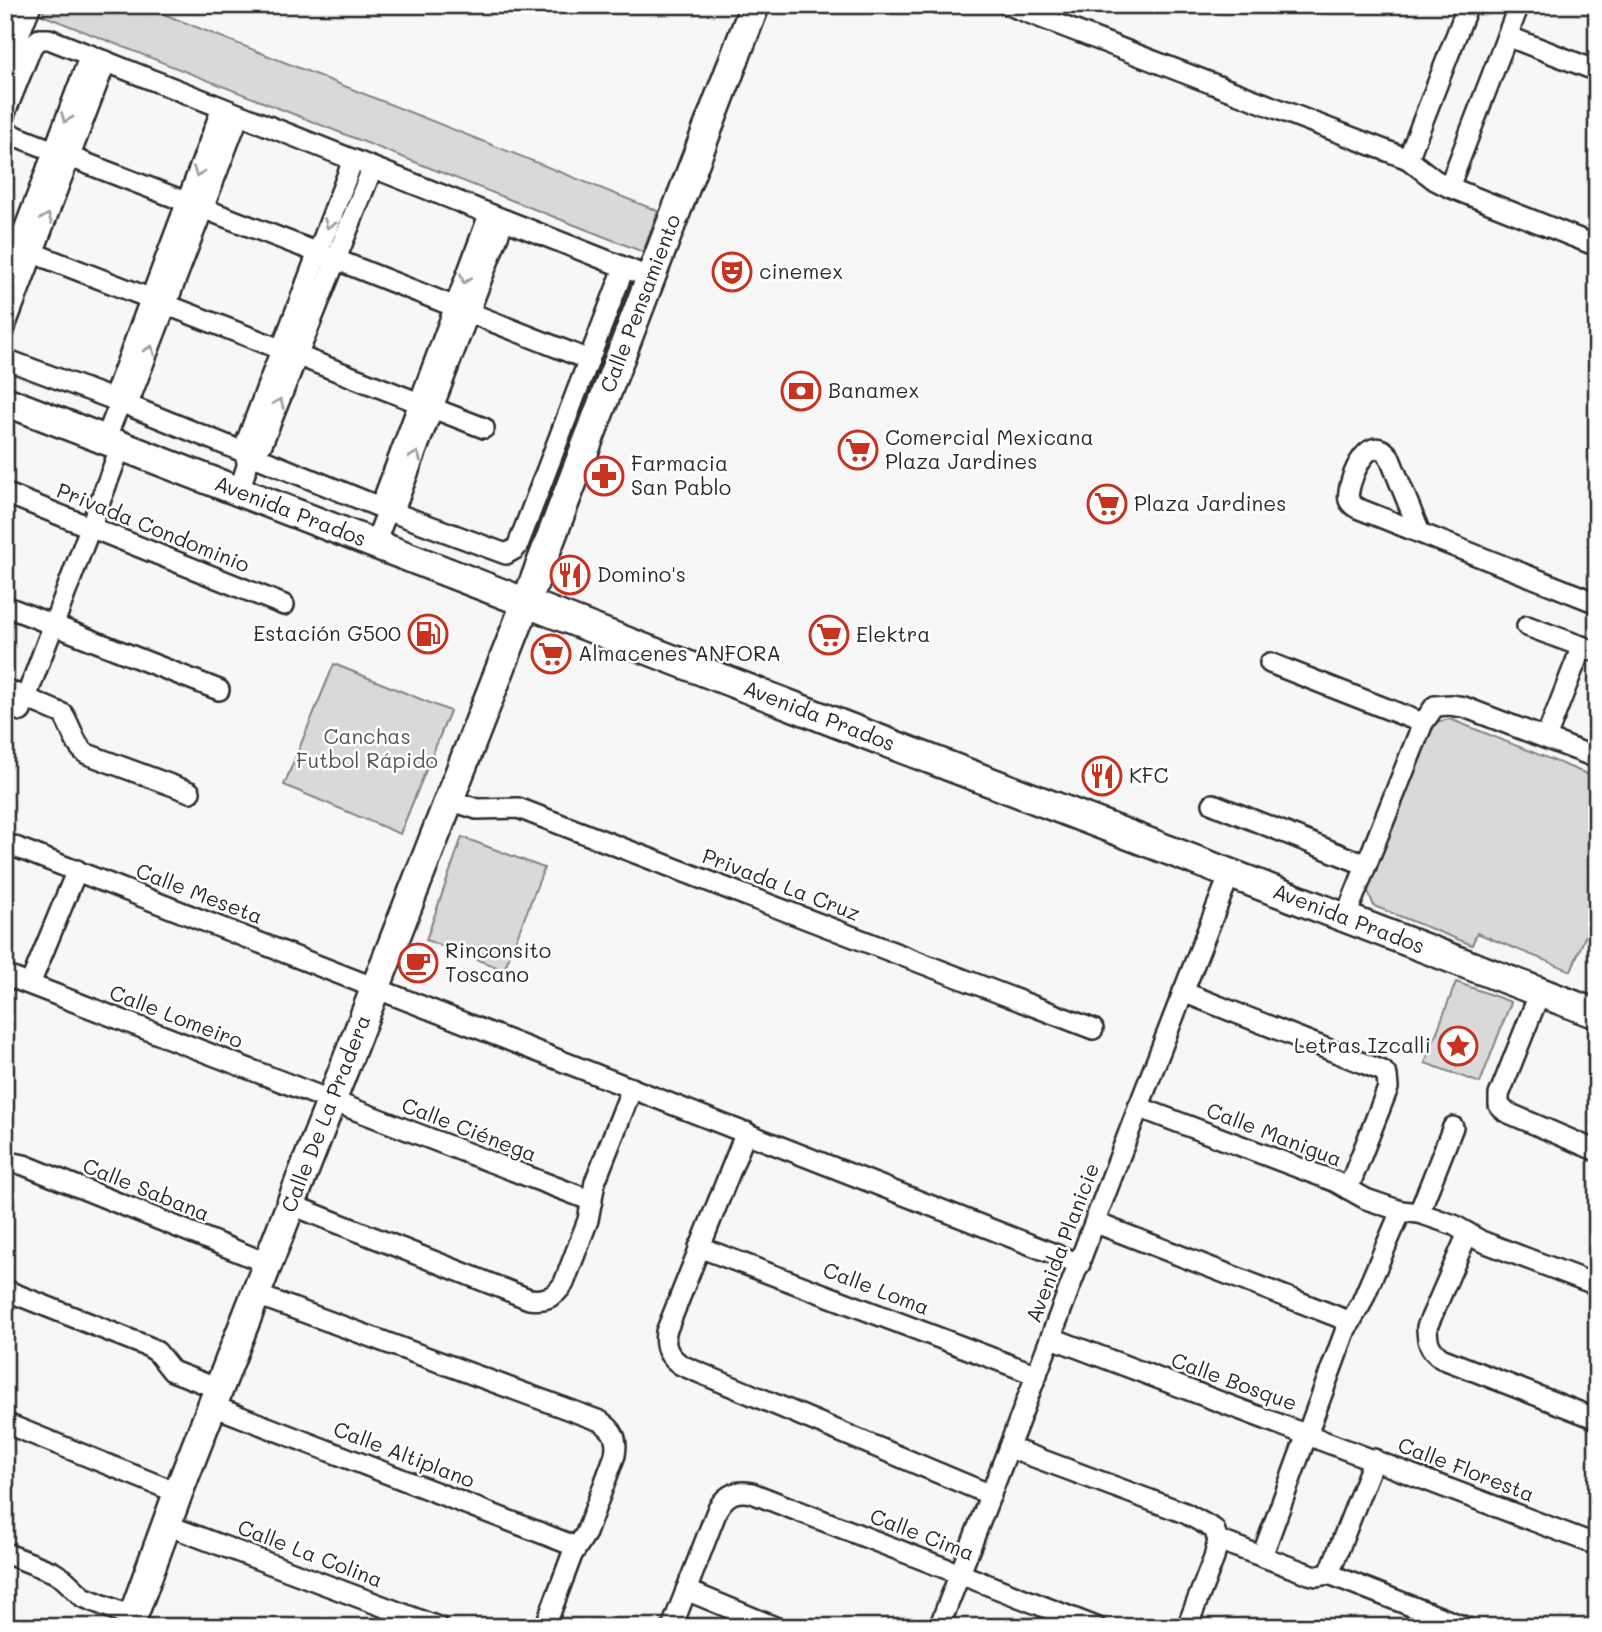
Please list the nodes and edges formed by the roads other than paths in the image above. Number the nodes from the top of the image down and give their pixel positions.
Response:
1 (26, 5) edge
2 (755, 5) edge
3 (1007, 5) edge
4 (1468, 5) edge
5 (1519, 5) edge
6 (1507, 36) junction
7 (5, 58) edge
8 (98, 58) junction
9 (1597, 71) edge
10 (230, 111) junction
11 (5, 113) edge
12 (5, 132) edge
13 (62, 154) junction
14 (1408, 159) junction
15 (353, 160) junction
16 (372, 169) junction
17 (1449, 187) junction
18 (195, 206) junction
19 (497, 217) junction
20 (1597, 246) edge
21 (19, 247) edge
22 (327, 256) junction
23 (637, 272) junction
24 (5, 280) edge
25 (159, 301) junction
26 (463, 309) junction
27 (5, 327) edge
28 (289, 352) junction
29 (5, 359) edge
30 (589, 360) junction
31 (5, 401) edge
32 (120, 404) junction
33 (426, 406) junction
34 (484, 428) dead end
35 (113, 443) junction
36 (249, 457) junction
37 (239, 491) junction
38 (5, 493) edge
39 (387, 512) junction
40 (90, 528) junction
41 (1420, 533) junction
42 (375, 543) junction
43 (526, 603) junction
44 (1597, 603) edge
45 (284, 605) dead end
46 (5, 606) edge
47 (54, 626) junction
48 (1527, 626) dead end
49 (1589, 649) edge
50 (1270, 663) dead end
51 (5, 689) edge
52 (219, 690) dead end
53 (23, 704) junction
54 (1423, 723) junction
55 (1546, 738) junction
56 (1597, 758) edge
57 (190, 792) dead end
58 (449, 800) junction
59 (1213, 804) dead end
60 (5, 843) edge
61 (1366, 865) junction
62 (77, 870) junction
63 (1230, 874) junction
64 (1346, 916) junction
65 (5, 975) edge
66 (30, 984) junction
67 (377, 988) junction
68 (1183, 992) junction
69 (1540, 992) junction
70 (1597, 1014) edge
71 (1093, 1029) dead end
72 (632, 1088) junction
73 (331, 1101) junction
74 (1138, 1107) junction
75 (1453, 1127) dead end
76 (746, 1132) junction
77 (1597, 1151) edge
78 (5, 1165) edge
79 (1348, 1189) junction
80 (592, 1201) junction
81 (292, 1205) junction
82 (1410, 1212) junction
83 (1096, 1223) junction
84 (1468, 1233) junction
85 (699, 1247) junction
86 (269, 1264) junction
87 (1080, 1264) junction
88 (1597, 1285) edge
89 (5, 1290) edge
90 (257, 1295) junction
91 (1351, 1321) junction
92 (1052, 1338) junction
93 (1037, 1375) junction
94 (216, 1397) junction
95 (1597, 1419) edge
96 (5, 1423) edge
97 (1306, 1433) junction
98 (1010, 1448) junction
99 (1374, 1459) junction
100 (178, 1493) junction
101 (991, 1495) junction
102 (167, 1525) junction
103 (1218, 1540) junction
104 (1597, 1545) edge
105 (577, 1547) junction
106 (5, 1553) edge
107 (1262, 1556) junction
108 (959, 1574) junction
109 (1329, 1574) junction
110 (686, 1590) junction
111 (131, 1622) edge
112 (1083, 1625) edge
113 (438, 1627) edge
114 (545, 1627) edge
115 (672, 1627) edge
116 (775, 1627) edge
117 (939, 1627) edge
118 (1186, 1627) edge
119 (1465, 1627) edge

1 - 7 street
2 - 23 street, Calle Pensamiento
3 - 14 street
4 - 14 street
5 - 6 street
6 - 9 street
6 - 17 street
8 - 10 street
8 - 11 street
8 - 13 street
10 - 15 street
10 - 18 street
12 - 13 street
13 - 18 street
13 - 21 street
14 - 17 street
15 - 16 street
15 -> 22 street
16 - 19 street
16 - 22 street
17 - 20 street
18 - 22 street
18 - 25 street
19 - 23 street
19 - 26 street
21 - 24 street
21 - 25 street
21 - 27 street
22 - 26 street
22 - 28 street
23 - 30 street
23 - 43 street, Calle Pensamiento
25 - 28 street
25 - 32 street
26 - 30 street
26 - 33 street
28 - 33 street
28 - 36 street
29 - 32 street
30 - 39 street
31 - 35 street, Avenida Prados
32 - 35 street
32 - 36 street
33 - 34 street
33 - 39 street
35 - 37 street, Avenida Prados
35 - 40 street
36 - 37 street
36 - 39 street
37 - 42 street, Avenida Prados
38 - 40 street, Privada Condominio
39 - 42 street
40 - 45 street, Privada Condominio
40 - 47 street
41 - 41 street
41 - 44 street
42 - 43 street, Avenida Prados
43 - 58 street, Calle De La Pradera
43 - 63 street, Avenida Prados
46 - 47 street
47 - 52 street
47 - 53 street
48 - 49 street
49 - 55 street
50 - 54 street
51 - 53 street
53 - 57 street
54 - 55 street
54 - 61 street
55 - 56 street
58 - 67 street, Calle De La Pradera
58 - 71 street, Privada La Cruz
59 - 61 street
60 - 62 street, Calle Meseta
61 - 64 street
62 - 66 street
62 - 67 street, Calle Meseta
63 - 64 street, Avenida Prados
63 - 68 street, Avenida Planicie
64 - 69 street, Avenida Prados
65 - 66 street, Calle Lomeiro
66 - 73 street, Calle Lomeiro
67 - 72 street, Calle Meseta
67 - 73 street, Calle De La Pradera
68 - 74 street, Avenida Planicie
68 - 79 street, Calle Manigua
69 - 70 street, Avenida Prados
69 - 77 street
72 - 76 street, Calle Meseta
72 - 80 street
73 - 80 street, Calle Ciénega
73 - 81 street, Calle De La Pradera
74 - 79 street, Calle Manigua
74 - 83 street, Avenida Planicie
75 - 82 street, Calle Bosque
76 - 85 street
76 - 87 street, Calle Meseta
78 - 86 street, Calle Sabana
79 - 82 street
80 - 81 street
81 - 86 street, Calle De La Pradera
82 - 84 street
82 - 91 street, Calle Bosque
83 - 87 street, Avenida Planicie
83 - 91 street
84 - 88 street
84 - 95 street
85 - 93 street, Calle Loma
85 - 101 street
86 - 90 street, Calle De La Pradera
87 - 92 street, Avenida Planicie
89 - 94 street
90 - 94 street, Calle De La Pradera
90 - 105 street
91 - 97 street, Calle Bosque
92 - 93 street, Avenida Planicie
92 - 97 street, Calle Bosque
93 - 98 street, Avenida Planicie
94 - 100 street, Calle De La Pradera
94 - 105 street, Calle Altiplano
96 - 100 street
97 - 99 street
97 - 107 street
98 - 101 street, Avenida Planicie
98 - 103 street
99 - 104 street, Calle Floresta
99 - 109 street, Calle Floresta
100 - 102 street, Calle De La Pradera
101 - 108 street, Avenida Planicie
102 - 111 street, Calle De La Pradera
102 - 113 street, Calle La Colina
103 - 107 street
103 - 118 street
105 - 114 street
106 - 111 street
107 - 109 street
108 - 110 street, Calle Cima
108 - 112 street, Calle Cima
108 - 117 street, Avenida Planicie
109 - 119 street
110 - 115 street
110 - 116 street

